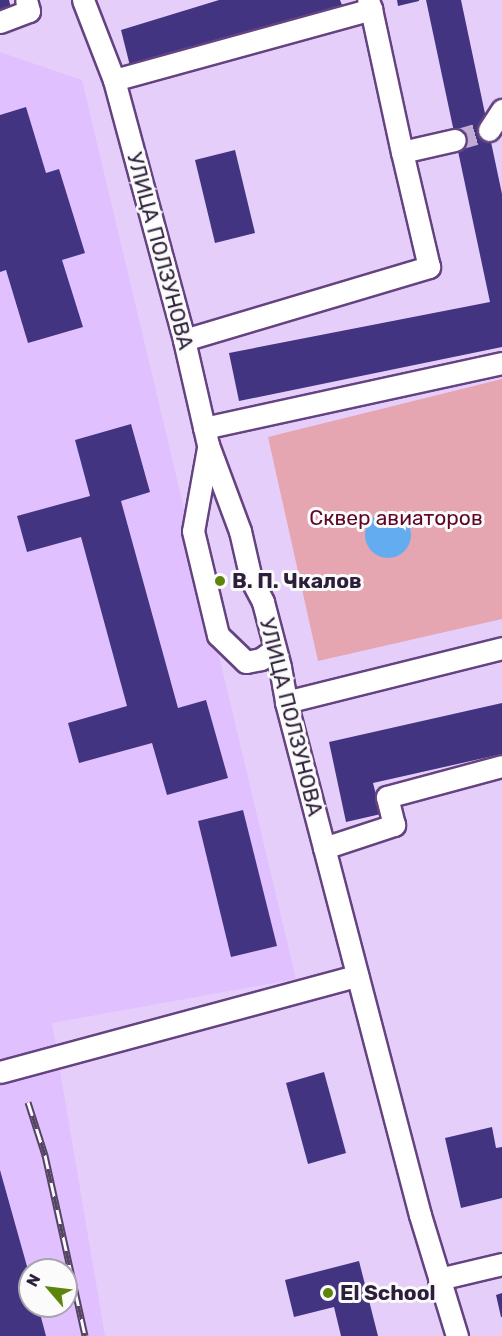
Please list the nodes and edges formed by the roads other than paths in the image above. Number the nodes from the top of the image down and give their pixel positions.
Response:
1 (26, 0) edge
2 (83, 0) edge
3 (369, 4) edge
4 (0, 22) edge
5 (114, 80) junction
6 (502, 110) edge
7 (489, 130) tunnel mouth
8 (456, 140) tunnel mouth
9 (402, 152) junction
10 (184, 340) junction
11 (502, 363) edge
12 (206, 436) junction
13 (502, 648) edge
14 (275, 649) junction
15 (286, 702) junction
16 (502, 766) edge
17 (324, 848) junction
18 (357, 976) junction
19 (0, 1072) edge
20 (502, 1264) edge
21 (439, 1279) junction
22 (457, 1336) edge

1 - 4 street
2 - 5 street, УЛИЦА ПОЛЗУНОВА
3 - 5 street
3 - 9 street
5 - 10 street, УЛИЦА ПОЛЗУНОВА
6 - 7 street
8 - 9 street
9 - 10 street
10 - 12 street, УЛИЦА ПОЛЗУНОВА
11 - 12 street
12 - 14 street, УЛИЦА ПОЛЗУНОВА
12 - 14 street
13 - 15 street
14 - 15 street, УЛИЦА ПОЛЗУНОВА
15 - 17 street, УЛИЦА ПОЛЗУНОВА
16 - 17 street
17 - 18 street, УЛИЦА ПОЛЗУНОВА
18 - 19 street
18 - 21 street, УЛИЦА ПОЛЗУНОВА
20 - 21 street
21 - 22 street, УЛИЦА ПОЛЗУНОВА

